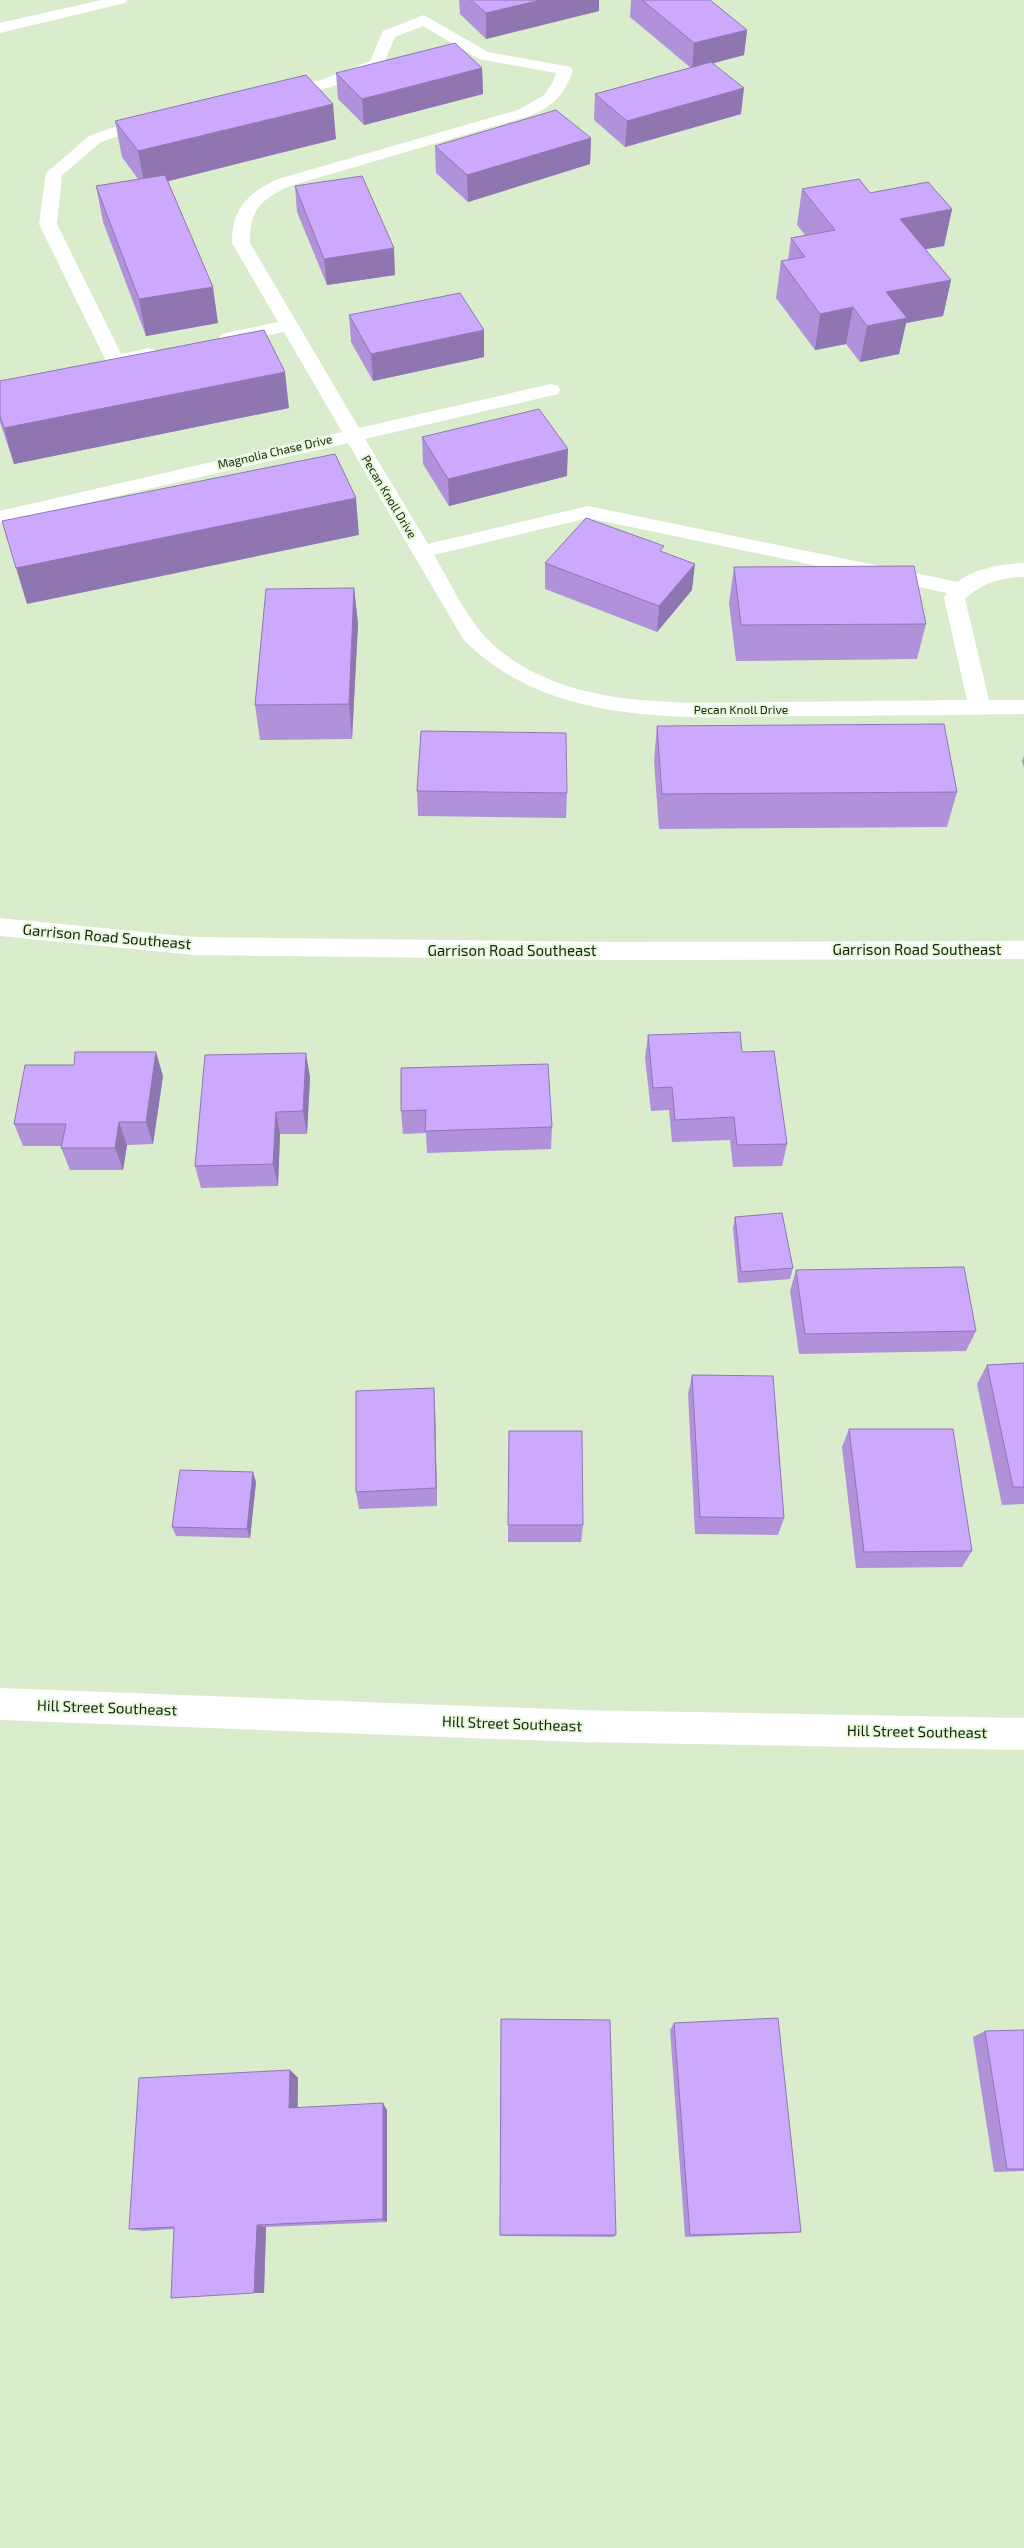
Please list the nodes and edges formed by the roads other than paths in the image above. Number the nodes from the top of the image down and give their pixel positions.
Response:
1 (120, 0) edge
2 (0, 28) edge
3 (266, 95) edge
4 (169, 115) edge
5 (289, 325) junction
6 (211, 341) edge
7 (163, 351) edge
8 (551, 390) dead end
9 (352, 434) junction
10 (0, 517) edge
11 (422, 552) junction
12 (1024, 570) edge
13 (962, 590) junction
14 (980, 708) junction
15 (1024, 708) edge
16 (0, 927) edge
17 (1024, 950) edge
18 (0, 1704) edge
19 (1024, 1734) edge

1 - 2 street
3 - 5 street, Pecan Knoll Drive
4 - 7 street
5 - 6 street
5 - 9 street, Pecan Knoll Drive
8 - 9 street, Magnolia Chase Drive
9 - 10 street, Magnolia Chase Drive
9 - 11 street, Pecan Knoll Drive
11 - 13 street
11 - 14 street, Pecan Knoll Drive
12 - 13 street
13 - 14 street
14 - 15 street, Pecan Knoll Drive
16 - 17 street, Garrison Road Southeast
18 - 19 street, Hill Street Southeast

